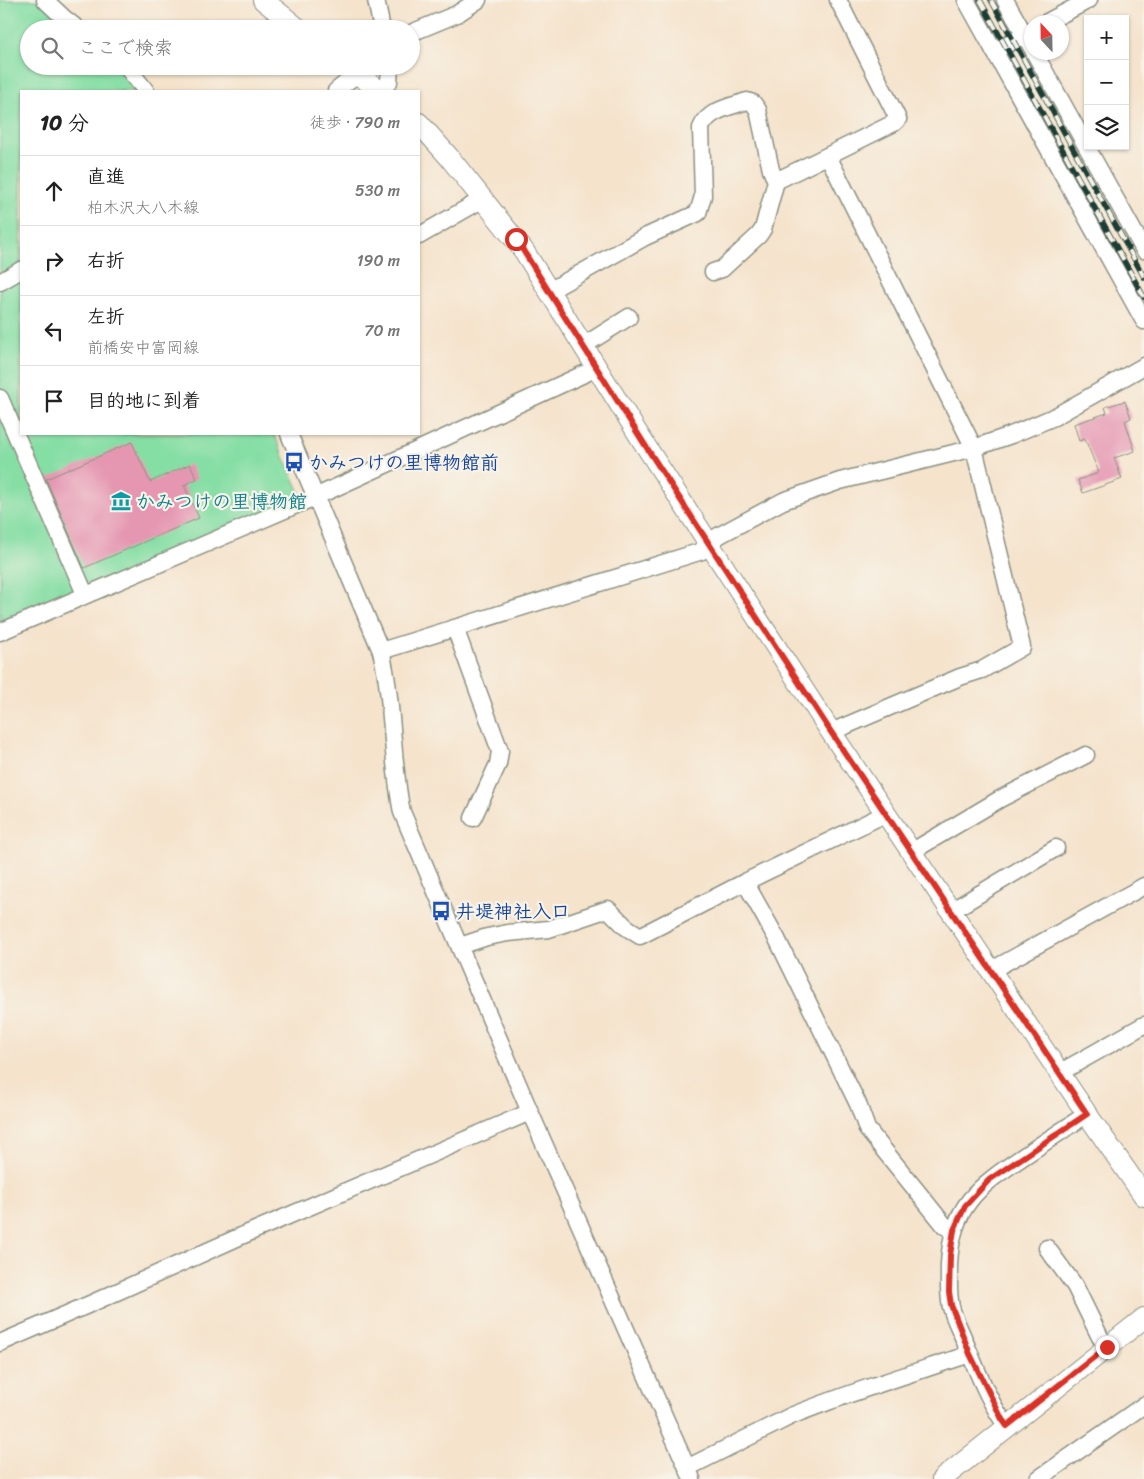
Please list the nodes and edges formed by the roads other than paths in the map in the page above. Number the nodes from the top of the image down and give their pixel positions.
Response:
1 (45, 0) edge
2 (263, 0) edge
3 (376, 0) edge
4 (478, 0) edge
5 (838, 0) edge
6 (966, 0) edge
7 (1005, 0) edge
8 (1089, 0) edge
9 (1060, 15) edge
10 (67, 20) edge
11 (288, 20) edge
12 (380, 20) edge
13 (420, 29) edge
14 (1024, 30) edge
15 (1024, 40) edge
16 (994, 51) junction
17 (1038, 60) edge
18 (133, 75) edge
19 (349, 75) edge
20 (359, 75) edge
21 (389, 75) edge
22 (145, 90) edge
23 (337, 90) edge
24 (379, 90) edge
25 (381, 90) edge
26 (420, 124) edge
27 (828, 156) junction
28 (776, 181) junction
29 (483, 199) junction
30 (420, 235) edge
31 (1144, 250) edge
32 (20, 271) edge
33 (713, 272) dead end
34 (0, 282) edge
35 (549, 291) junction
36 (629, 316) dead end
37 (1144, 321) edge
38 (583, 346) junction
39 (1144, 366) edge
40 (597, 368) junction
41 (0, 398) edge
42 (288, 435) edge
43 (974, 448) junction
44 (315, 497) junction
45 (708, 544) junction
46 (85, 594) junction
47 (455, 628) junction
48 (0, 632) edge
49 (381, 651) junction
50 (831, 732) junction
51 (1086, 755) dead end
52 (885, 814) junction
53 (473, 818) dead end
54 (1056, 848) dead end
55 (911, 852) junction
56 (745, 882) junction
57 (1144, 886) edge
58 (951, 911) junction
59 (460, 946) junction
60 (990, 971) junction
61 (1144, 1025) edge
62 (1059, 1073) junction
63 (530, 1112) junction
64 (1087, 1114) junction
65 (1144, 1196) edge
66 (954, 1230) junction
67 (1047, 1248) dead end
68 (1144, 1318) edge
69 (0, 1343) edge
70 (1107, 1347) junction
71 (970, 1354) junction
72 (1144, 1405) edge
73 (1007, 1426) junction
74 (689, 1474) edge
75 (942, 1479) edge
76 (1038, 1479) edge

1 - 10 street
2 - 11 main road
3 - 12 street
4 - 13 street
5 - 27 street
6 - 16 street
7 - 14 street
8 - 9 street
15 - 16 street
16 - 37 street
17 - 31 street
18 - 22 street
19 - 23 street
20 - 24 main road
21 - 25 street
26 - 29 main road
27 - 28 street
27 - 43 street
28 - 33 street
28 - 35 street
29 - 30 street
29 - 35 main road
32 - 34 street
35 - 38 main road
36 - 38 street
38 - 40 main road
39 - 43 street
40 - 44 street
40 - 45 main road
41 - 46 street
42 - 44 street
43 - 45 street
43 - 50 street
44 - 46 street
44 - 49 street
45 - 47 street
45 - 50 main road
46 - 48 street
47 - 49 street
47 - 53 street
49 - 59 street
50 - 52 main road
51 - 55 street
52 - 55 main road
52 - 56 street
54 - 58 street
55 - 58 main road
56 - 59 street
56 - 66 street
57 - 60 street
58 - 60 main road
59 - 63 street
60 - 62 main road
61 - 62 street
62 - 64 main road
63 - 69 street
63 - 74 street
64 - 65 main road
64 - 66 street
66 - 71 street
67 - 70 street
68 - 70 main road
70 - 73 main road
71 - 73 street
71 - 74 street
72 - 76 street
73 - 75 main road

